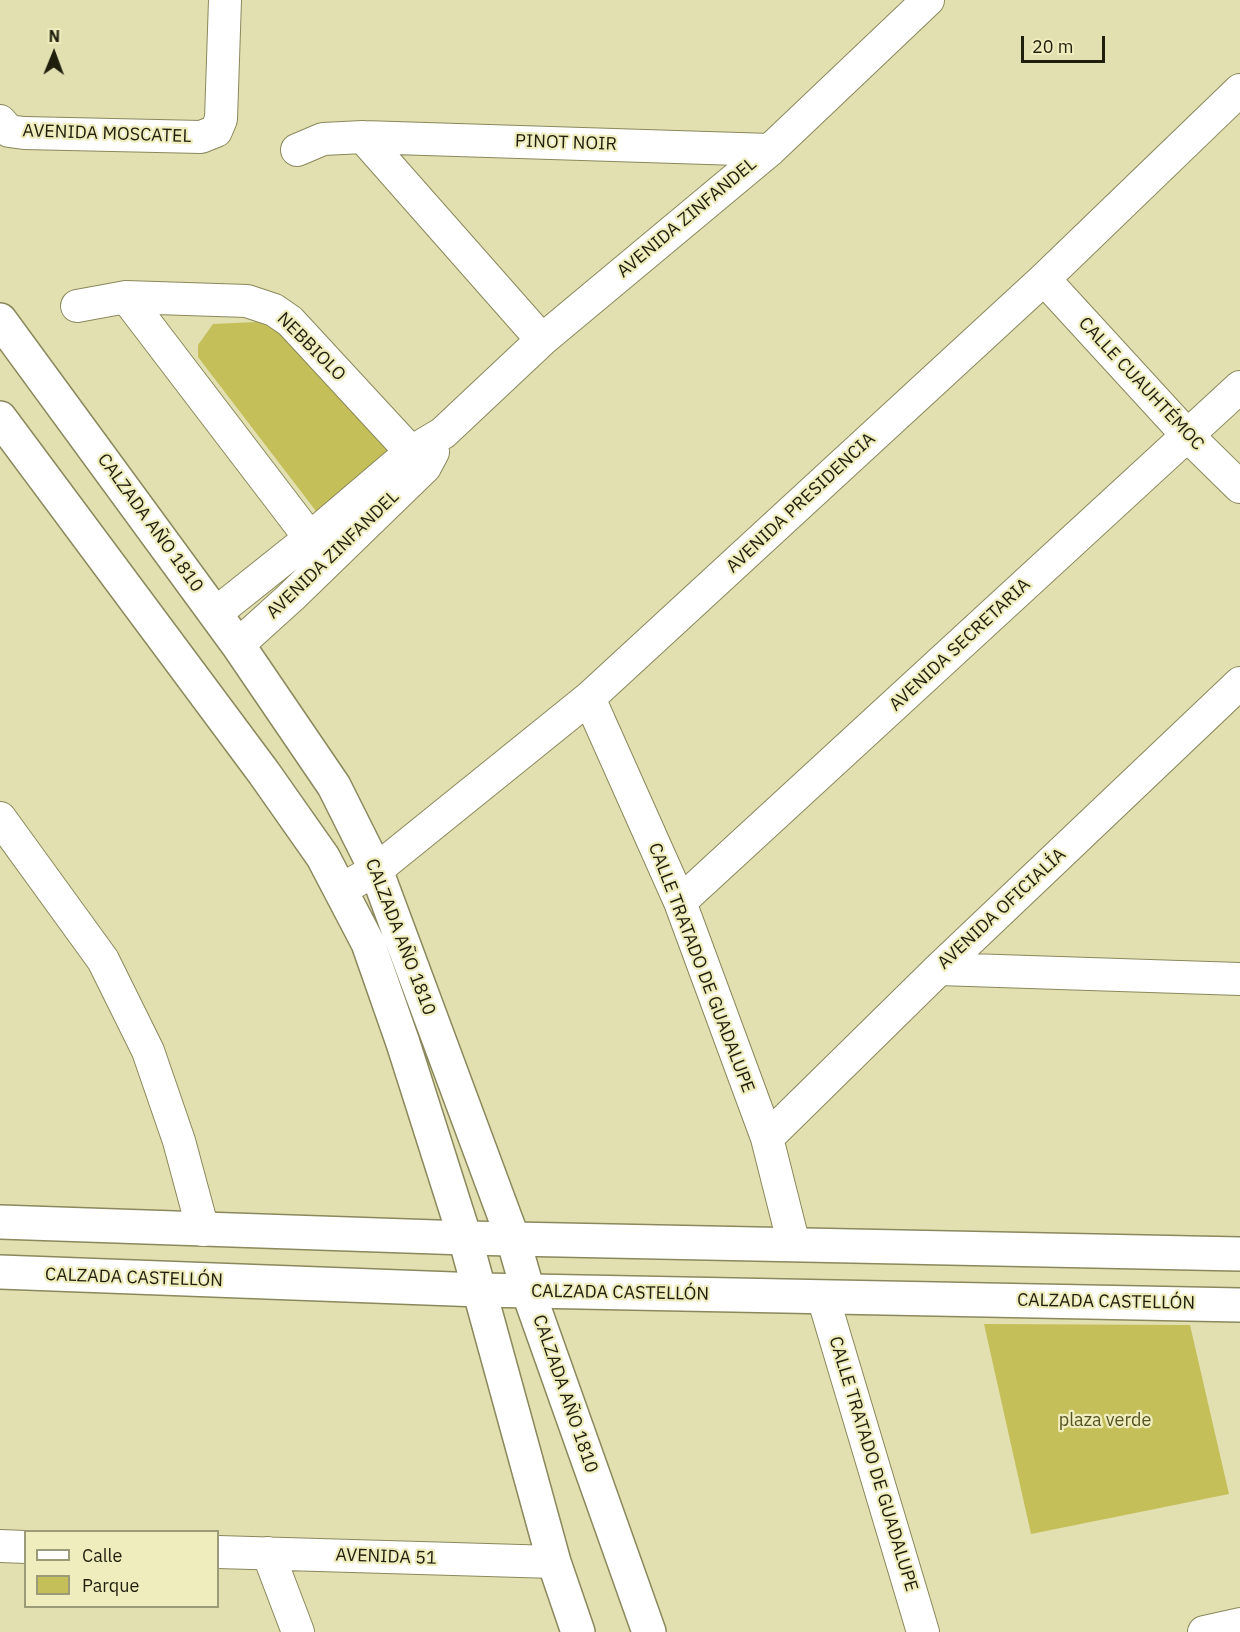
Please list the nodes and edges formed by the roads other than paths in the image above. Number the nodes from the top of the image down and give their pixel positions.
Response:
1 (225, 0) edge
2 (928, 0) edge
3 (1240, 90) edge
4 (0, 122) edge
5 (363, 137) junction
6 (297, 150) dead end
7 (770, 150) junction
8 (1044, 279) junction
9 (126, 297) junction
10 (77, 306) dead end
11 (0, 320) edge
12 (542, 340) junction
13 (1240, 387) edge
14 (0, 418) edge
15 (1188, 436) junction
16 (418, 459) junction
17 (1240, 488) edge
18 (320, 549) junction
19 (216, 613) junction
20 (238, 645) junction
21 (1240, 683) edge
22 (589, 698) junction
23 (0, 818) edge
24 (376, 870) junction
25 (340, 890) junction
26 (680, 902) junction
27 (939, 969) junction
28 (1240, 979) edge
29 (436, 1030) junction
30 (403, 1043) junction
31 (767, 1138) junction
32 (0, 1222) edge
33 (203, 1230) junction
34 (465, 1238) junction
35 (513, 1239) junction
36 (794, 1245) junction
37 (1240, 1254) edge
38 (0, 1272) edge
39 (480, 1290) junction
40 (528, 1291) junction
41 (824, 1297) junction
42 (1240, 1305) edge
43 (0, 1546) edge
44 (24, 1547) edge
45 (219, 1552) edge
46 (268, 1553) junction
47 (554, 1562) junction
48 (1240, 1624) edge
49 (298, 1632) edge
50 (578, 1632) edge
51 (649, 1632) edge
52 (923, 1632) edge
53 (1204, 1632) edge

1 - 4 street, AVENIDA MOSCATEL
2 - 7 street, AVENIDA ZINFANDEL
3 - 8 street, AVENIDA PRESIDENCIA
5 - 6 street, PINOT NOIR
5 - 7 street, PINOT NOIR
5 - 12 street
7 - 12 street, AVENIDA ZINFANDEL
8 - 15 street, CALLE CUAUHTÉMOC
8 - 22 street, AVENIDA PRESIDENCIA
9 - 10 street, NEBBIOLO
9 - 16 street, NEBBIOLO
9 - 18 street
11 - 19 street, CALZADA AÑO 1810
12 - 16 street, AVENIDA ZINFANDEL
13 - 15 street, AVENIDA SECRETARIA
14 - 25 street, CALZADA AÑO 1810
15 - 17 street, CALLE CUAUHTÉMOC
15 - 26 street, AVENIDA SECRETARIA
16 - 18 street, AVENIDA ZINFANDEL
18 - 19 street, AVENIDA ZINFANDEL
18 - 20 street, AVENIDA ZINFANDEL
19 - 20 street, CALZADA AÑO 1810
20 - 24 street, CALZADA AÑO 1810
21 - 27 street, AVENIDA OFICIALÍA
22 - 24 street, AVENIDA PRESIDENCIA
22 - 26 street, CALLE TRATADO DE GUADALUPE
23 - 33 street
24 - 25 street, AVENIDA PRESIDENCIA
24 - 29 street, CALZADA AÑO 1810
25 - 30 street, CALZADA AÑO 1810
26 - 31 street, CALLE TRATADO DE GUADALUPE
27 - 28 street
27 - 31 street, AVENIDA OFICIALÍA
29 - 30 street
29 - 35 street, CALZADA AÑO 1810
30 - 34 street, CALZADA AÑO 1810
31 - 36 street, CALLE TRATADO DE GUADALUPE
32 - 33 street
33 - 34 street
34 - 35 street
34 - 39 street, CALZADA AÑO 1810
35 - 36 street
35 - 40 street, CALZADA AÑO 1810
36 - 37 street
38 - 39 street, CALZADA CASTELLÓN
39 - 40 street, CALZADA CASTELLÓN
39 - 47 street, CALZADA AÑO 1810
40 - 41 street, CALZADA CASTELLÓN
40 - 51 street, CALZADA AÑO 1810
41 - 42 street, CALZADA CASTELLÓN
41 - 52 street, CALLE TRATADO DE GUADALUPE
43 - 44 street
45 - 46 street, AVENIDA 51
46 - 47 street, AVENIDA 51
46 - 49 street
47 - 50 street, CALZADA AÑO 1810
48 - 53 street

